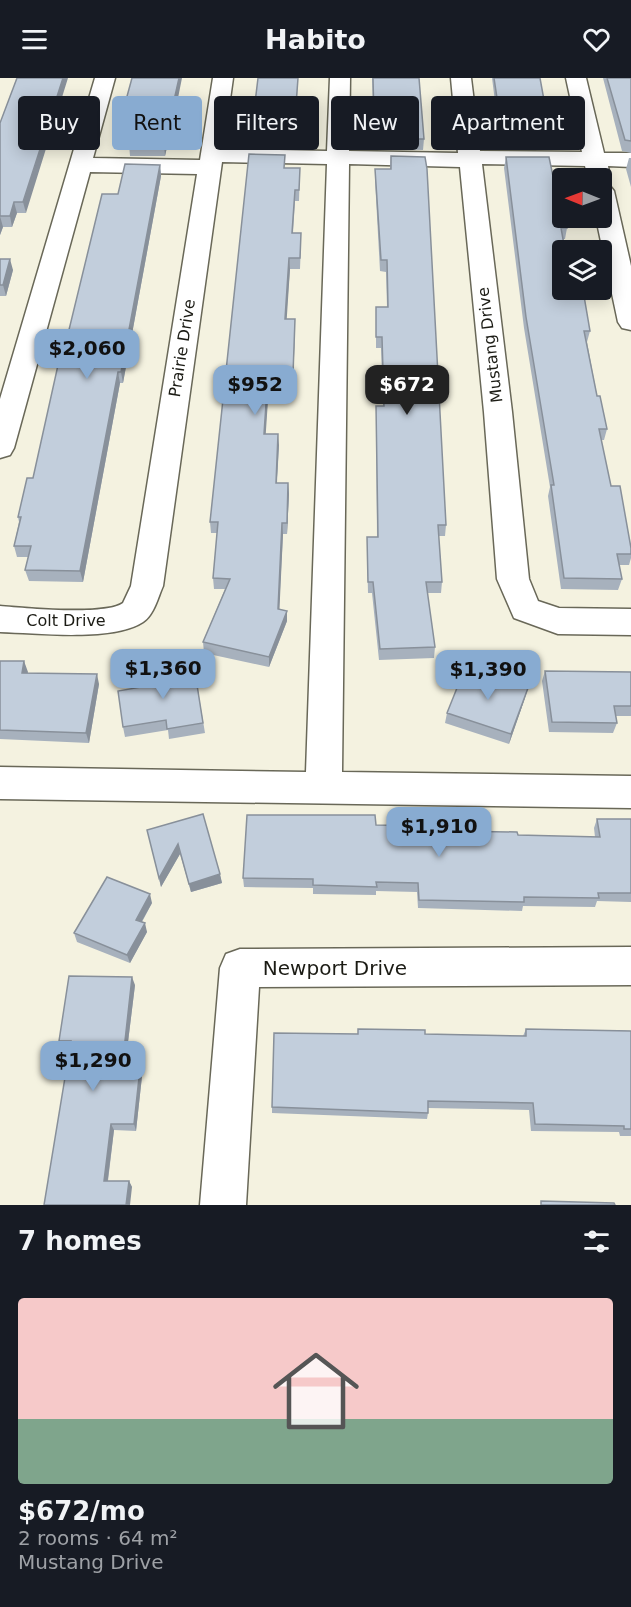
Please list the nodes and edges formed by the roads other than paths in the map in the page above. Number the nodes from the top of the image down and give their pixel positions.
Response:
1 (105, 78) edge
2 (223, 78) edge
3 (340, 78) edge
4 (461, 78) edge
5 (576, 78) edge
6 (338, 158) junction
7 (469, 159) junction
8 (631, 160) edge
9 (210, 161) junction
10 (80, 165) junction
11 (583, 168) edge
12 (596, 168) edge
13 (600, 168) edge
14 (610, 228) edge
15 (631, 322) edge
16 (0, 448) edge
17 (131, 614) joint
18 (0, 620) edge
19 (631, 622) edge
20 (0, 783) edge
21 (324, 788) junction
22 (631, 792) edge
23 (631, 966) edge
24 (223, 1205) edge

1 - 10 street
2 - 9 street, Prairie Drive
3 - 6 street
4 - 7 street, Mustang Drive
5 - 12 street
6 - 7 street
6 - 9 street
6 - 21 street
7 - 11 street
7 - 19 street, Mustang Drive
8 - 13 street
9 - 10 street
9 - 17 street, Prairie Drive
10 - 16 street
14 - 15 street
17 - 18 street, Colt Drive
20 - 21 street
21 - 22 street
23 - 24 street, Newport Drive

